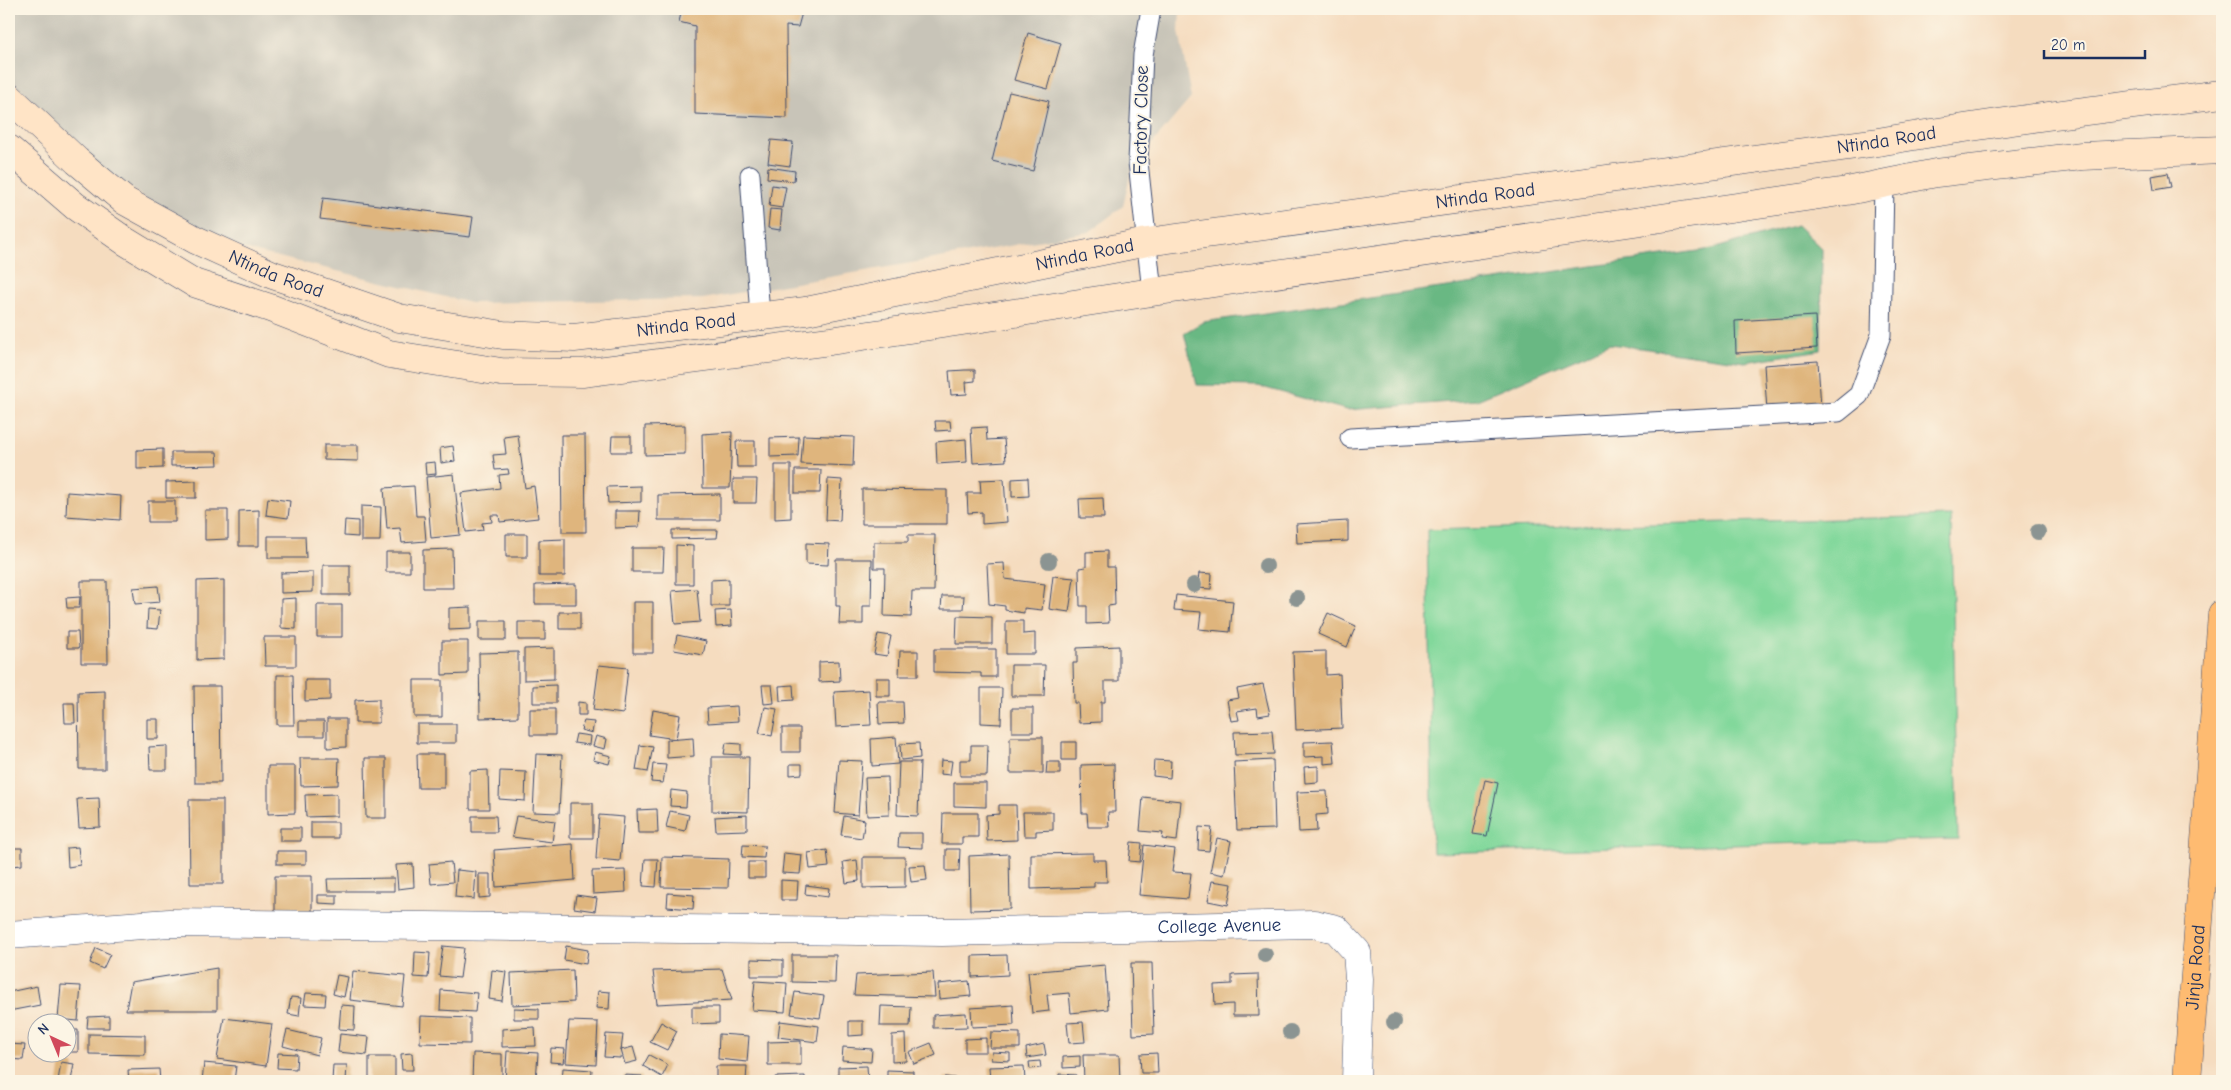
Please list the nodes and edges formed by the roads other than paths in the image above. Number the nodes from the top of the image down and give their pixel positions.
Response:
1 (1151, 9) edge
2 (2222, 94) edge
3 (9, 97) edge
4 (9, 149) edge
5 (2222, 150) edge
6 (750, 175) dead end
7 (1884, 185) junction
8 (1147, 242) junction
9 (1152, 292) junction
10 (760, 316) junction
11 (1350, 438) dead end
12 (2222, 614) edge
13 (2216, 792) edge
14 (9, 935) edge
15 (1356, 1081) edge
16 (2187, 1081) edge

1 - 8 lane, Factory Close
2 - 8 main road, Ntinda Road
3 - 10 main road, Ntinda Road
4 - 9 main road, Ntinda Road
5 - 7 main road, Ntinda Road
6 - 10 lane
7 - 9 main road, Ntinda Road
7 - 11 lane
8 - 9 lane, Factory Close
8 - 10 main road, Ntinda Road
12 - 13 highway, Jinja Road
13 - 16 highway, Jinja Road
14 - 15 street, College Avenue

